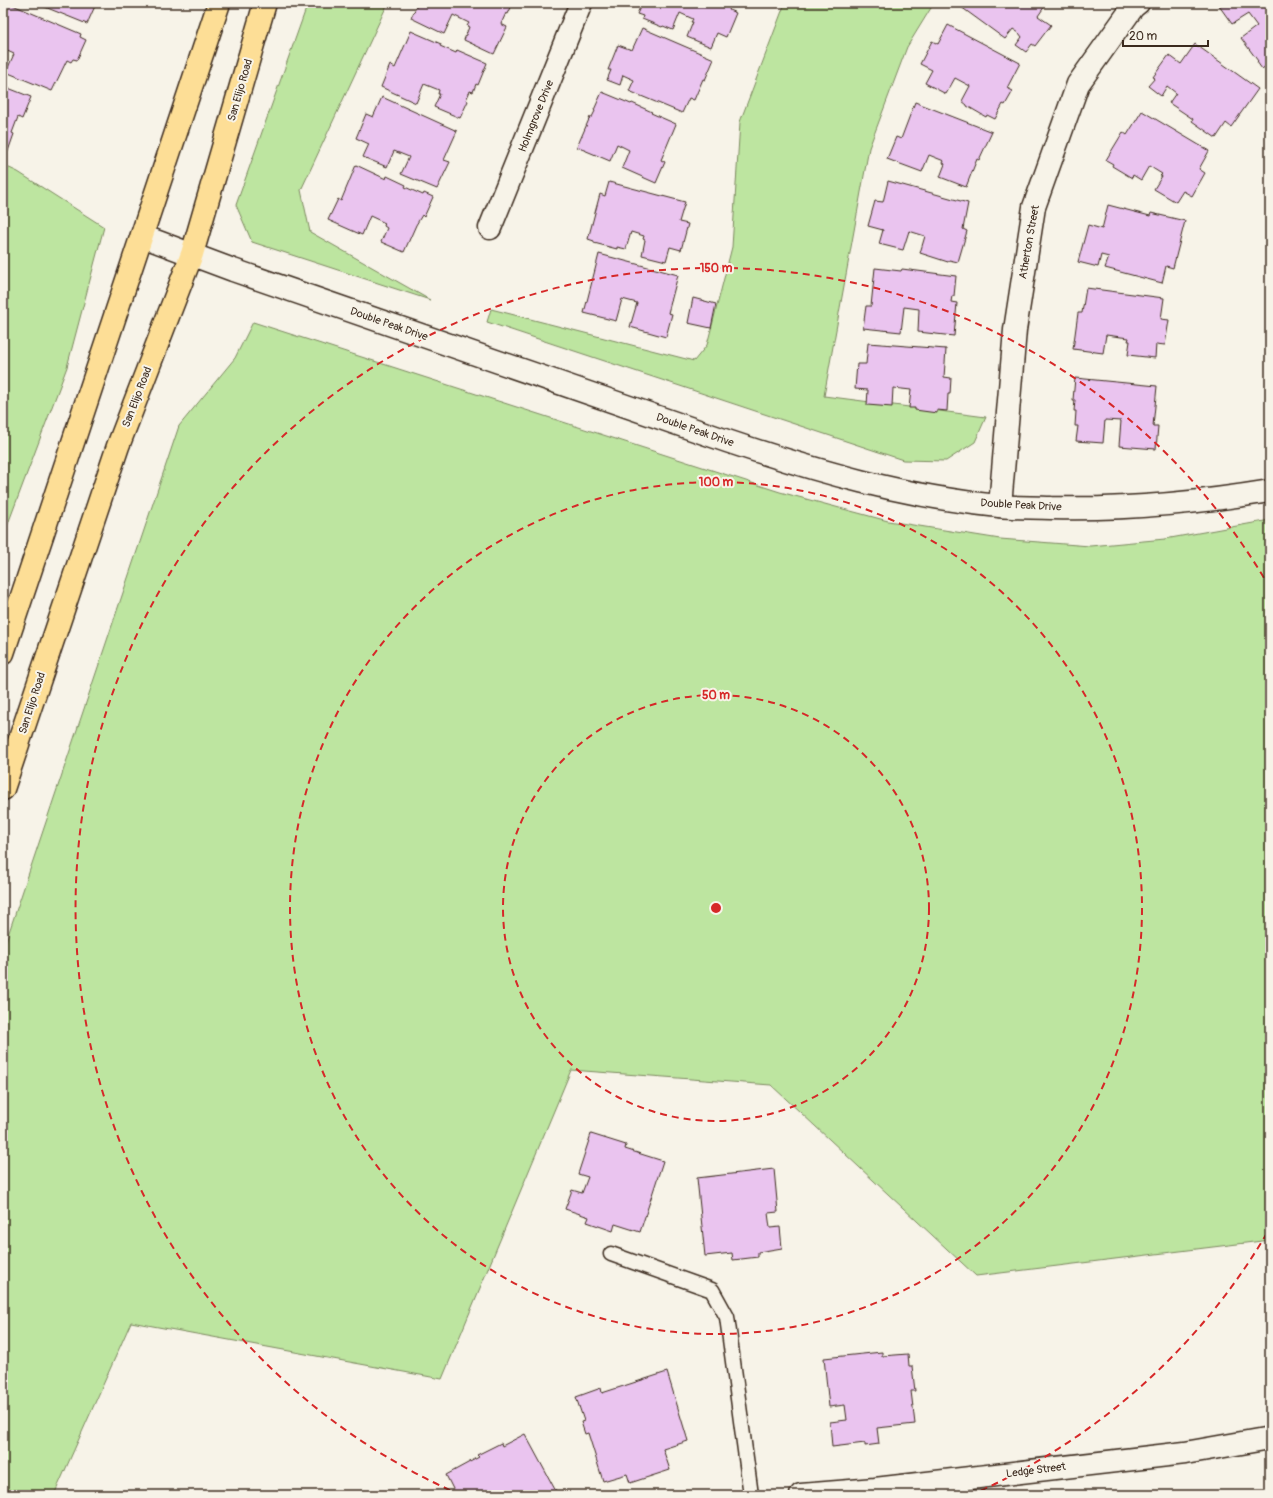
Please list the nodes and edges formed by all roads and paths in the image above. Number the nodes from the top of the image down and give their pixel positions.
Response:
1 (219, 3) edge
2 (265, 3) edge
3 (581, 3) edge
4 (1138, 3) edge
5 (490, 228) dead end
6 (142, 236) junction
7 (192, 254) junction
8 (1270, 491) edge
9 (1000, 506) junction
10 (3, 653) edge
11 (3, 789) edge
12 (611, 1254) dead end
13 (1270, 1438) edge
14 (751, 1495) edge
15 (802, 1495) edge

1 - 6 main road
2 - 7 main road, San Elijo Road
3 - 5 street, Holmgrove Drive
4 - 9 street, Atherton Street
6 - 7 street, Double Peak Drive
6 - 10 main road
7 - 9 street, Double Peak Drive
7 - 11 main road, San Elijo Road
8 - 9 street, Double Peak Drive
12 - 14 lane
13 - 15 street, Ledge Street

